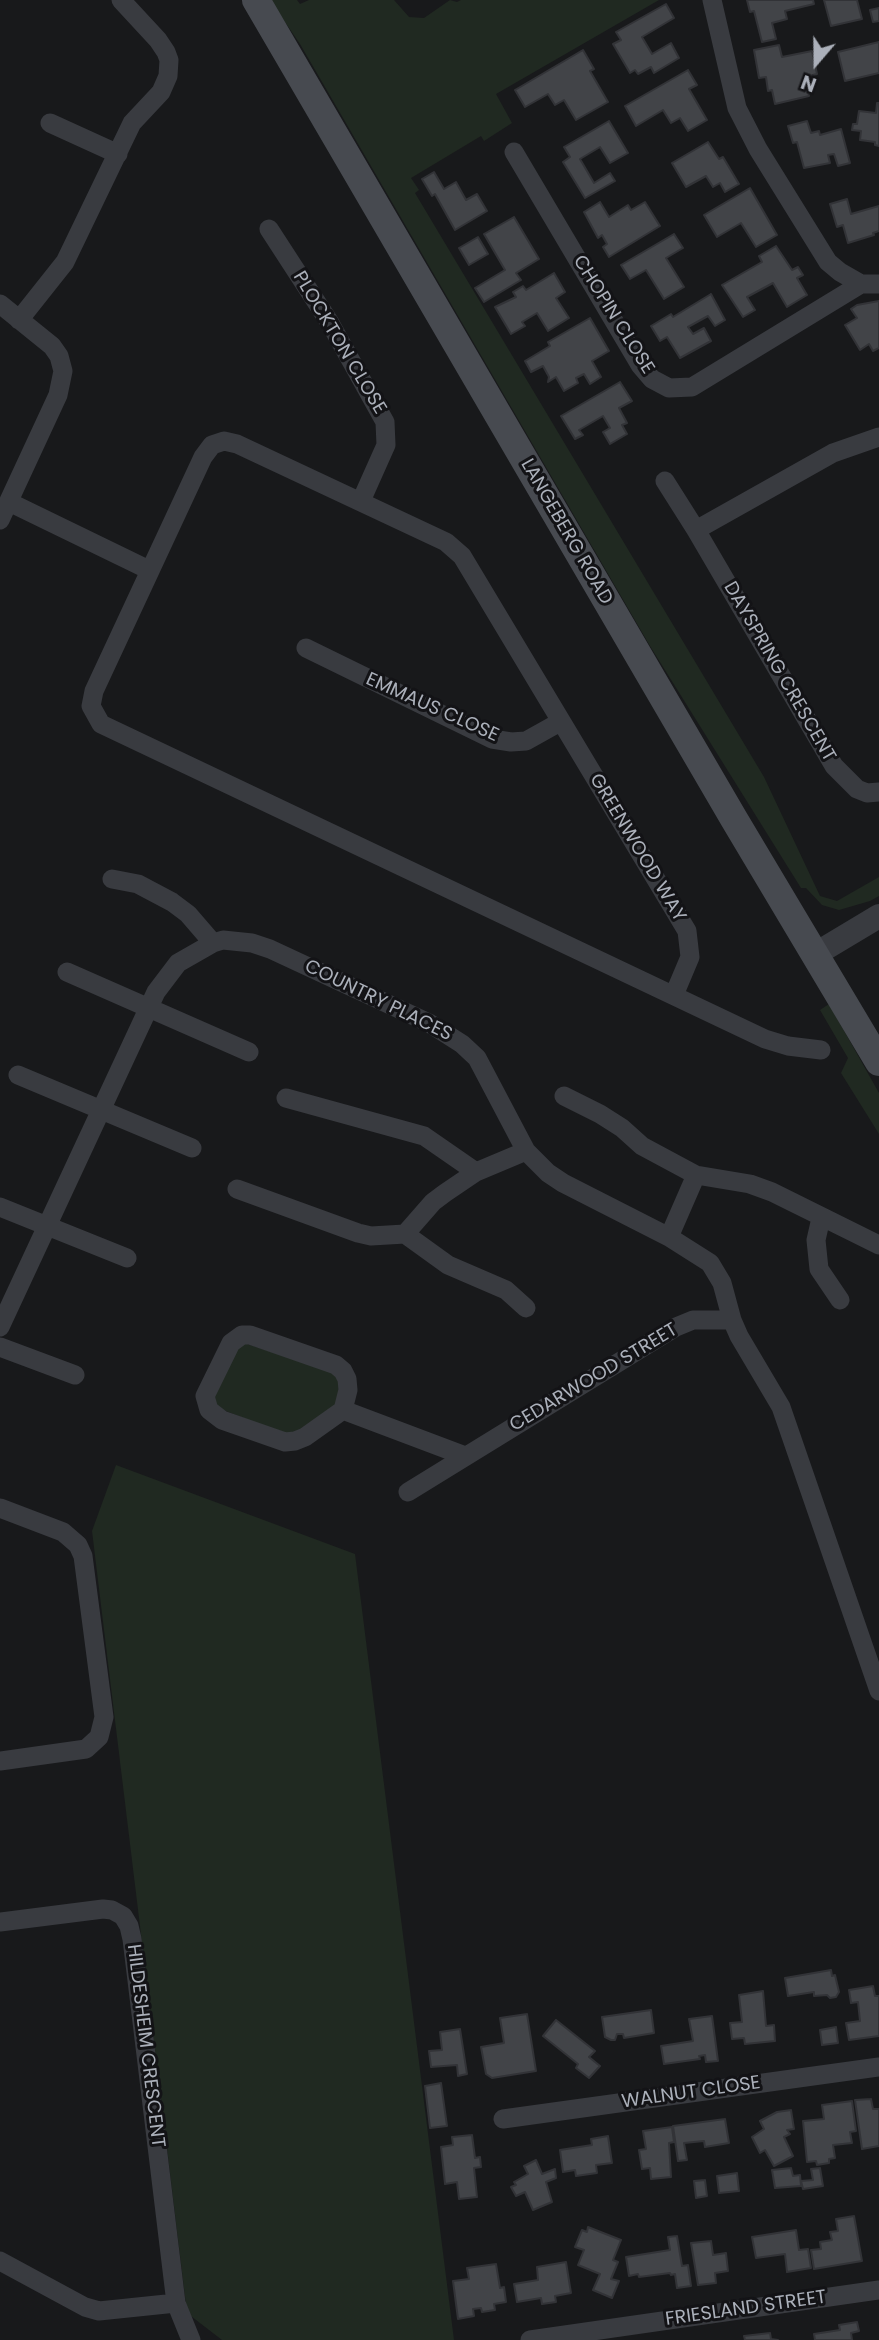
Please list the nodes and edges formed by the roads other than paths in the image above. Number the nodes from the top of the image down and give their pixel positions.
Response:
1 (121, 0) edge
2 (256, 0) edge
3 (712, 0) edge
4 (50, 123) dead end
5 (514, 152) dead end
6 (118, 154) junction
7 (269, 229) dead end
8 (828, 262) junction
9 (870, 284) edge
10 (0, 304) edge
11 (820, 310) junction
12 (19, 320) junction
13 (879, 437) edge
14 (664, 481) dead end
15 (361, 501) junction
16 (9, 502) junction
17 (0, 520) edge
18 (696, 530) junction
19 (149, 570) junction
20 (306, 648) dead end
21 (560, 722) junction
22 (879, 792) edge
23 (112, 879) dead end
24 (879, 916) edge
25 (213, 943) junction
26 (814, 955) junction
27 (66, 972) dead end
28 (674, 995) junction
29 (148, 1008) junction
30 (821, 1050) dead end
31 (249, 1052) dead end
32 (879, 1062) edge
33 (18, 1075) dead end
34 (564, 1096) dead end
35 (286, 1098) dead end
36 (101, 1111) junction
37 (192, 1148) dead end
38 (526, 1151) junction
39 (476, 1172) junction
40 (696, 1175) junction
41 (237, 1189) dead end
42 (0, 1207) edge
43 (821, 1218) junction
44 (47, 1226) junction
45 (405, 1234) junction
46 (669, 1237) junction
47 (879, 1245) edge
48 (127, 1258) dead end
49 (840, 1300) dead end
50 (526, 1308) dead end
51 (732, 1320) junction
52 (0, 1327) edge
53 (0, 1347) edge
54 (75, 1375) dead end
55 (343, 1410) junction
56 (466, 1456) junction
57 (408, 1492) dead end
58 (0, 1507) edge
59 (879, 1691) edge
60 (0, 1761) edge
61 (0, 1922) edge
62 (879, 2067) edge
63 (503, 2119) dead end
64 (0, 2261) edge
65 (879, 2290) edge
66 (176, 2303) junction
67 (191, 2340) edge
68 (530, 2340) edge

1 - 6 street
2 - 26 main road, LANGEBERG ROAD
3 - 8 street
4 - 6 street
5 - 11 street, CHOPIN CLOSE
6 - 12 street
7 - 15 street, PLOCKTON CLOSE
8 - 9 street
8 - 11 street
9 - 11 street, CHOPIN CLOSE
10 - 12 street
12 - 16 street
13 - 18 street
14 - 18 street, DAYSPRING CRESCENT
15 - 19 street, GREENWOOD WAY
15 - 21 street, GREENWOOD WAY
16 - 17 street
16 - 19 street
18 - 22 street, DAYSPRING CRESCENT
19 - 28 street, GREENWOOD WAY
20 - 21 street, EMMAUS CLOSE
21 - 28 street, GREENWOOD WAY
23 - 25 street
24 - 26 street
25 - 29 street
25 - 38 street, COUNTRY PLACES
26 - 32 main road, LANGEBERG ROAD
27 - 29 street
28 - 30 street
29 - 31 street
29 - 36 street
33 - 36 street
34 - 40 street
35 - 39 street
36 - 37 street
36 - 44 street
38 - 39 street
38 - 46 street, COUNTRY PLACES
39 - 45 street
40 - 43 street
40 - 46 street
41 - 45 street
42 - 44 street
43 - 47 street
43 - 49 street
44 - 48 street
44 - 52 street
45 - 50 street
46 - 51 street, COUNTRY PLACES
51 - 56 street, CEDARWOOD STREET
51 - 59 street
53 - 54 street
55 - 55 street
55 - 56 street
56 - 57 street, CEDARWOOD STREET
58 - 60 street
61 - 66 street, HILDESHEIM CRESCENT
62 - 63 street, WALNUT CLOSE
64 - 66 street
65 - 68 street, FRIESLAND STREET
66 - 67 street, HILDESHEIM CRESCENT

